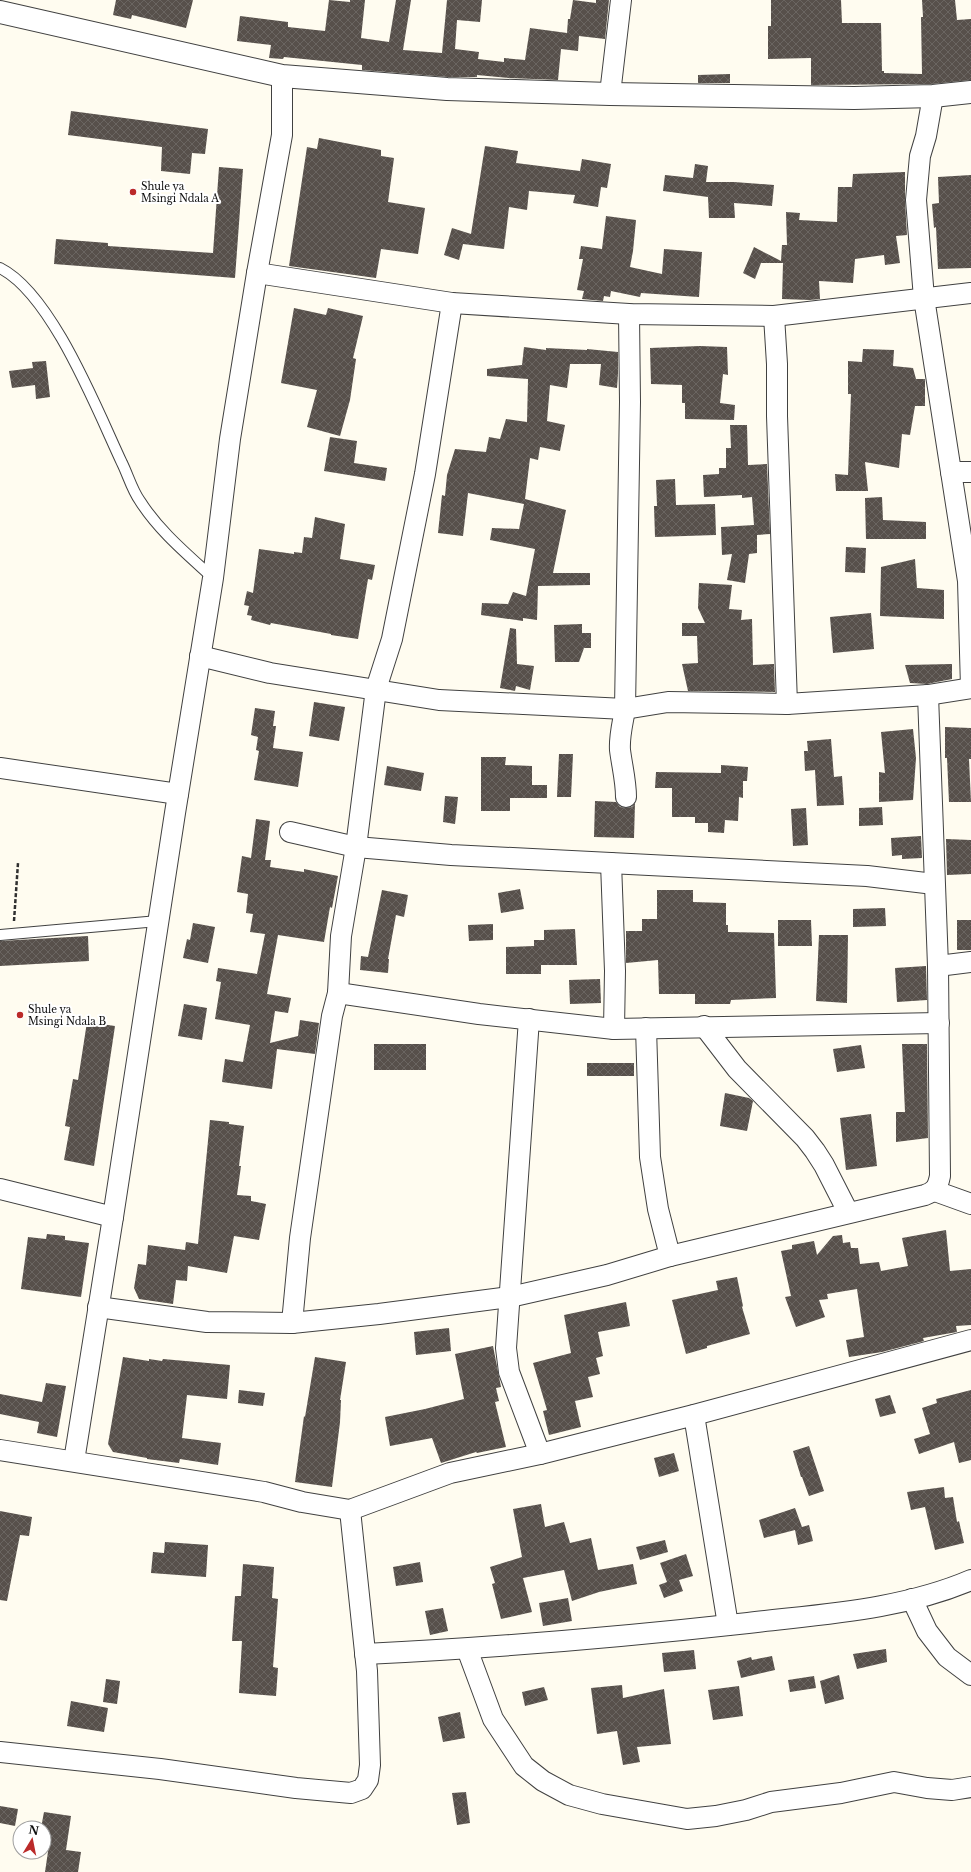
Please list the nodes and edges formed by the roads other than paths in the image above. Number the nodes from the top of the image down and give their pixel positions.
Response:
1 (621, 0) edge
2 (0, 12) edge
3 (282, 76) junction
4 (971, 92) edge
5 (610, 94) junction
6 (933, 96) junction
7 (0, 268) edge
8 (257, 273) junction
9 (971, 293) edge
10 (924, 298) junction
11 (452, 303) junction
12 (629, 314) junction
13 (774, 316) junction
14 (951, 472) junction
15 (971, 472) edge
16 (213, 578) junction
17 (969, 583) edge
18 (200, 656) junction
19 (971, 688) edge
20 (376, 689) junction
21 (928, 695) junction
22 (787, 704) junction
23 (625, 709) junction
24 (0, 768) edge
25 (178, 794) junction
26 (626, 797) dead end
27 (290, 832) dead end
28 (356, 847) junction
29 (611, 863) junction
30 (934, 884) junction
31 (158, 920) junction
32 (0, 935) edge
33 (971, 962) edge
34 (938, 966) junction
35 (338, 993) junction
36 (529, 1019) junction
37 (938, 1023) junction
38 (704, 1026) junction
39 (646, 1028) junction
40 (614, 1029) junction
41 (0, 1189) edge
42 (935, 1191) junction
43 (971, 1204) edge
44 (848, 1212) junction
45 (113, 1217) junction
46 (670, 1256) junction
47 (510, 1297) junction
48 (98, 1307) junction
49 (292, 1323) junction
50 (971, 1340) edge
51 (694, 1415) junction
52 (0, 1450) edge
53 (540, 1454) junction
54 (74, 1461) junction
55 (350, 1510) junction
56 (971, 1580) edge
57 (912, 1599) junction
58 (728, 1625) junction
59 (467, 1649) junction
60 (365, 1654) junction
61 (971, 1675) edge
62 (0, 1752) edge
63 (971, 1787) edge

1 - 5 street
2 - 3 street
3 - 5 street
3 - 8 street
4 - 6 street
5 - 6 street
6 - 10 street
7 - 16 lane
8 - 11 street
8 - 16 street
9 - 10 street
10 - 13 street
10 - 14 street
11 - 12 street
11 - 20 street
12 - 13 street
12 - 23 street
13 - 22 street
14 - 15 street
14 - 17 street
16 - 18 street
17 - 19 street
18 - 20 street
18 - 25 street
19 - 21 street
20 - 23 street
20 - 28 street
21 - 22 street
21 - 30 street
22 - 23 street
23 - 26 street
24 - 25 street
25 - 31 street
27 - 28 street
28 - 29 street
28 - 35 street
29 - 30 street
29 - 40 street
30 - 34 street
31 - 32 lane
31 - 45 street
33 - 34 street
34 - 37 street
35 - 36 street
35 - 49 street
36 - 40 street
36 - 47 street
37 - 38 street
37 - 42 street
38 - 39 street
38 - 44 street
39 - 40 street
39 - 46 street
41 - 45 street
42 - 43 street
42 - 44 street
44 - 46 street
45 - 48 street
46 - 47 street
47 - 49 street
47 - 53 street
48 - 49 street
48 - 54 street
50 - 51 street
51 - 53 street
51 - 58 street
52 - 54 street
53 - 55 street
54 - 55 street
55 - 60 street
56 - 57 street
57 - 58 street
57 - 61 street
58 - 59 street
59 - 60 street
59 - 63 street
60 - 62 street

